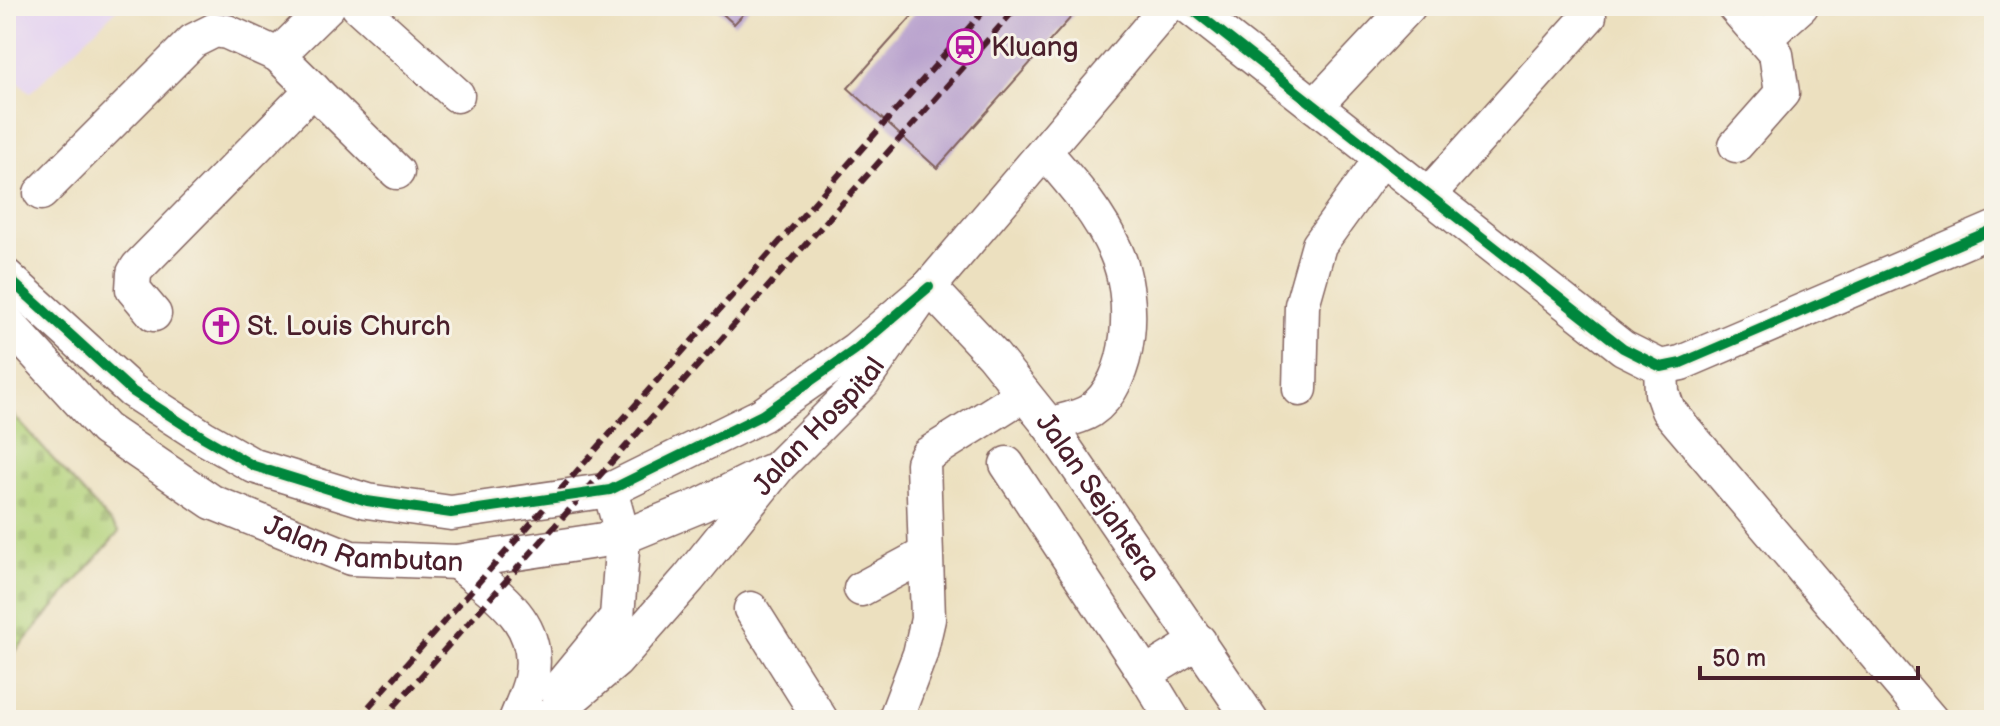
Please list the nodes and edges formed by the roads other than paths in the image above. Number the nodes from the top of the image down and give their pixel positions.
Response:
1 (328, 6) edge
2 (358, 6) edge
3 (1168, 6) edge
4 (1188, 6) edge
5 (1409, 6) edge
6 (1734, 6) edge
7 (1801, 6) edge
8 (1589, 16) dead end
9 (1764, 39) junction
10 (278, 55) junction
11 (313, 89) junction
12 (457, 95) dead end
13 (1315, 106) junction
14 (1736, 145) dead end
15 (1045, 152) junction
16 (1382, 158) junction
17 (397, 172) dead end
18 (41, 193) dead end
19 (1428, 195) junction
20 (1994, 229) edge
21 (6, 276) edge
22 (929, 287) junction
23 (154, 314) dead end
24 (6, 321) edge
25 (1661, 367) junction
26 (1300, 389) dead end
27 (1024, 394) junction
28 (1049, 425) junction
29 (1007, 464) dead end
30 (779, 466) junction
31 (610, 490) junction
32 (623, 537) junction
33 (924, 555) junction
34 (457, 562) junction
35 (861, 589) dead end
36 (751, 609) dead end
37 (1199, 641) junction
38 (1145, 674) junction
39 (516, 720) edge
40 (533, 720) edge
41 (546, 720) edge
42 (821, 720) edge
43 (895, 720) edge
44 (1173, 720) edge
45 (1251, 720) edge
46 (1931, 720) edge

1 - 10 street
2 - 12 street
3 - 15 street, Jalan Hospital
4 - 13 street
5 - 13 street
6 - 9 street
7 - 9 street
8 - 19 street
9 - 14 street
10 - 11 street
10 - 18 street
11 - 17 street
11 - 23 street
13 - 16 street
15 - 22 street, Jalan Hospital
15 - 28 street
16 - 19 street
16 - 26 street
19 - 25 street
20 - 25 street
21 - 31 street, Jalan Rambutan
22 - 27 street, Jalan Sejahtera
22 - 30 street, Jalan Hospital
22 - 31 street, Jalan Rambutan
24 - 34 street, Jalan Rambutan
25 - 46 street
27 - 28 street, Jalan Sejahtera
27 - 33 street
28 - 37 street, Jalan Sejahtera
29 - 38 street
30 - 32 street, Jalan Rambutan
30 - 41 street, Jalan Hospital
31 - 32 street
32 - 34 street, Jalan Rambutan
32 - 40 street
33 - 35 street
33 - 43 street
34 - 39 street
36 - 42 street
37 - 38 street
37 - 45 street, Jalan Sejahtera
38 - 44 street

